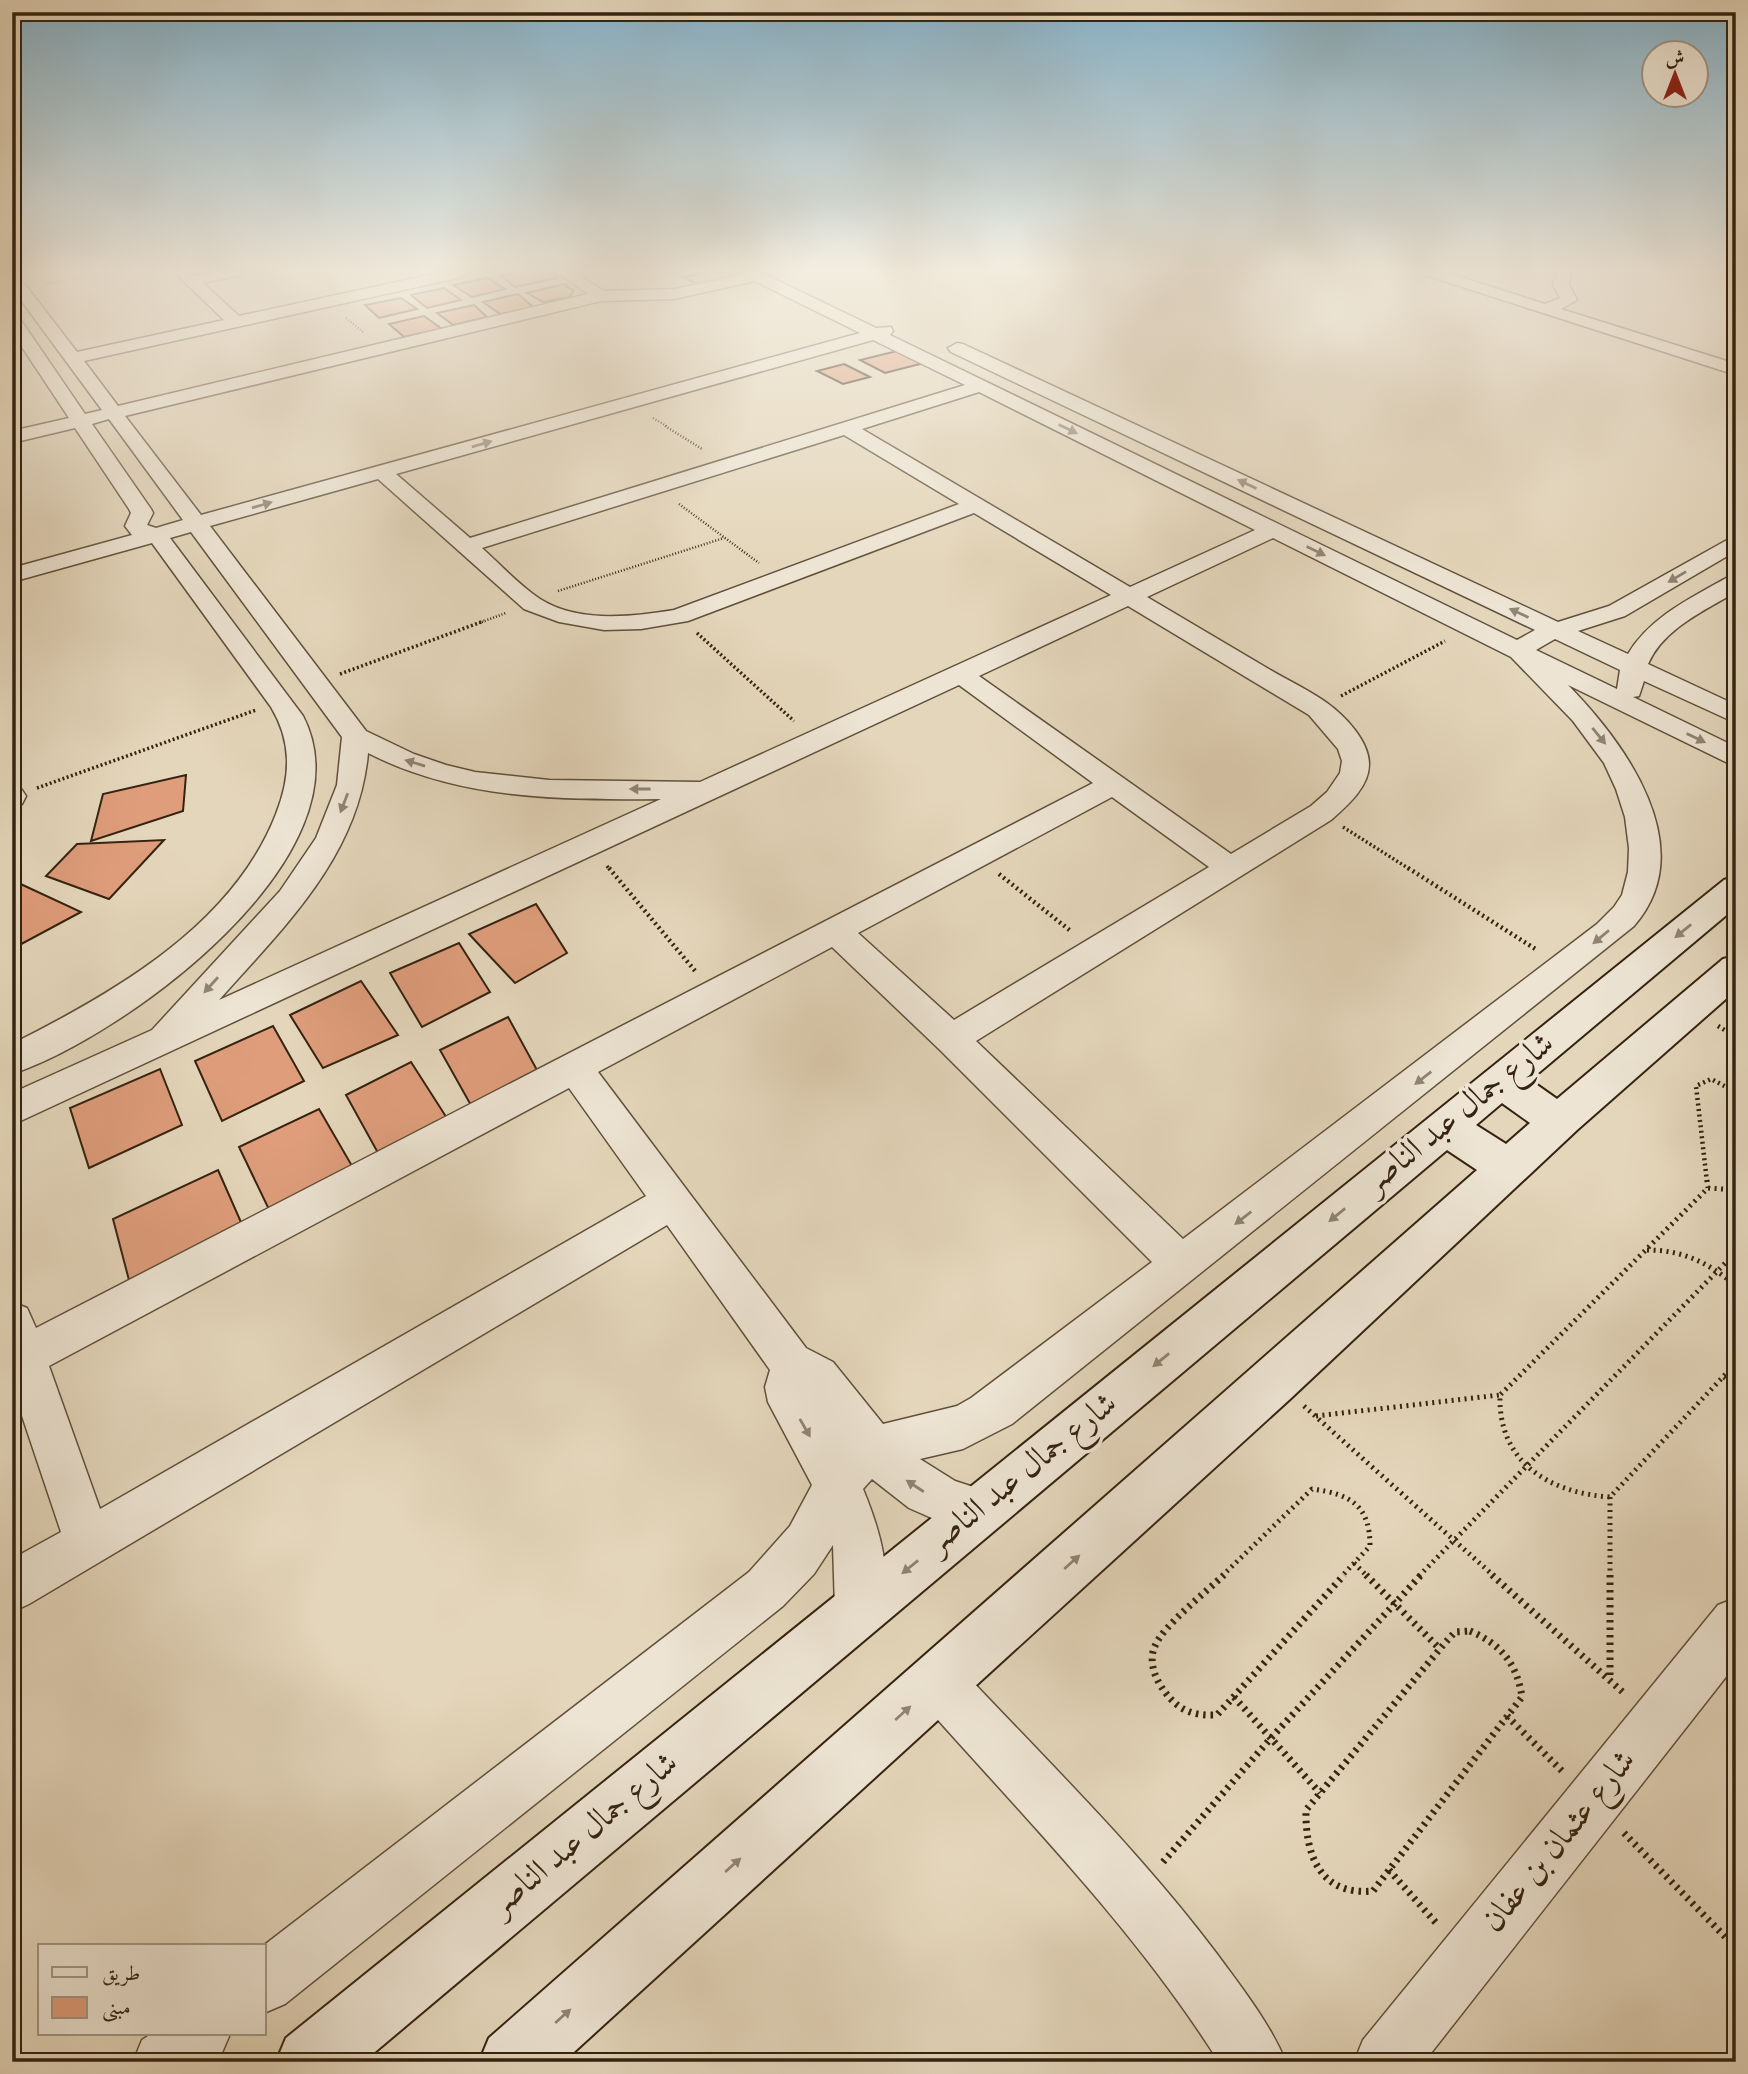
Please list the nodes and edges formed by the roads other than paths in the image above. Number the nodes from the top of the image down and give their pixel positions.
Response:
1 (45, 369) edge
2 (81, 369) edge
3 (303, 369) edge
4 (725, 369) edge
5 (740, 369) edge
6 (946, 369) edge
7 (1001, 369) edge
8 (981, 386) junction
9 (117, 417) junction
10 (83, 425) junction
11 (845, 427) junction
12 (12, 437) edge
13 (12, 447) edge
14 (382, 472) junction
15 (975, 505) junction
16 (191, 515) junction
17 (147, 529) junction
18 (1273, 530) junction
19 (1736, 542) edge
20 (467, 546) junction
21 (12, 556) edge
22 (12, 575) edge
23 (1736, 582) edge
24 (1129, 596) junction
25 (1556, 630) junction
26 (1625, 632) junction
27 (1518, 651) junction
28 (1633, 666) junction
29 (960, 674) junction
30 (1632, 707) junction
31 (1736, 715) edge
32 (356, 737) junction
33 (1736, 758) edge
34 (1114, 784) junction
35 (708, 790) junction
36 (1229, 867) junction
37 (1736, 888) edge
38 (835, 931) junction
39 (1736, 969) edge
40 (951, 1039) junction
41 (159, 1043) junction
42 (12, 1060) edge
43 (575, 1068) junction
44 (1505, 1077) junction
45 (12, 1110) edge
46 (1563, 1118) junction
47 (1443, 1128) junction
48 (1506, 1171) junction
49 (673, 1201) junction
50 (1182, 1265) junction
51 (18, 1340) edge
52 (793, 1366) junction
53 (876, 1449) junction
54 (838, 1485) junction
55 (978, 1511) junction
56 (88, 1542) junction
57 (12, 1587) edge
58 (860, 1608) junction
59 (1736, 1623) edge
60 (938, 1682) junction
61 (266, 1981) edge
62 (197, 2036) edge
63 (164, 2062) edge
64 (310, 2062) edge
65 (513, 2062) edge
66 (1255, 2062) edge
67 (1385, 2062) edge

1 - 10 street
2 - 9 street
3 - 9 street
4 - 16 street
14 -> 5 street
6 - 8 street
25 -> 7 street
8 - 11 street
8 -> 18 street
9 - 10 street
9 - 16 street
10 - 12 street
10 - 13 street
10 - 17 street
11 - 15 street
11 - 20 street
16 -> 14 street
14 - 20 street
15 - 20 street
15 - 24 street
16 - 17 street
16 - 32 street
17 - 21 street
17 - 22 street
17 - 42 street
18 - 24 street
18 -> 27 street
19 -> 26 street
23 - 26 street
24 - 29 street
24 - 36 street
25 - 26 street
25 - 27 street
25 - 28 street
26 - 28 street
27 - 30 street
27 -> 50 street
28 - 30 street
28 - 31 street
29 - 34 street
29 - 35 street
30 -> 33 street
35 -> 32 street
32 -> 41 street
34 - 36 street
34 - 38 street
35 - 41 street
36 - 40 street
37 -> 44 main road, شارع جمال عبد الناصر
38 - 40 street
38 - 43 street
39 - 46 main road
40 - 50 street
41 - 45 street
43 - 49 street
43 - 51 street
44 - 46 main road
44 - 47 main road, شارع جمال عبد الناصر
46 - 48 main road
47 - 48 main road
47 -> 55 main road, شارع جمال عبد الناصر
60 -> 48 main road
49 - 52 street
49 - 56 street
50 - 53 street
51 - 56 street
52 - 53 street
52 -> 54 street
53 - 54 street
55 -> 53 street
54 - 58 street
54 - 61 street
55 -> 58 main road, شارع جمال عبد الناصر
56 - 57 street
58 - 64 main road, شارع جمال عبد الناصر
59 - 67 street, شارع عثمان بن عفان
65 -> 60 main road
60 - 66 street
62 - 63 street

